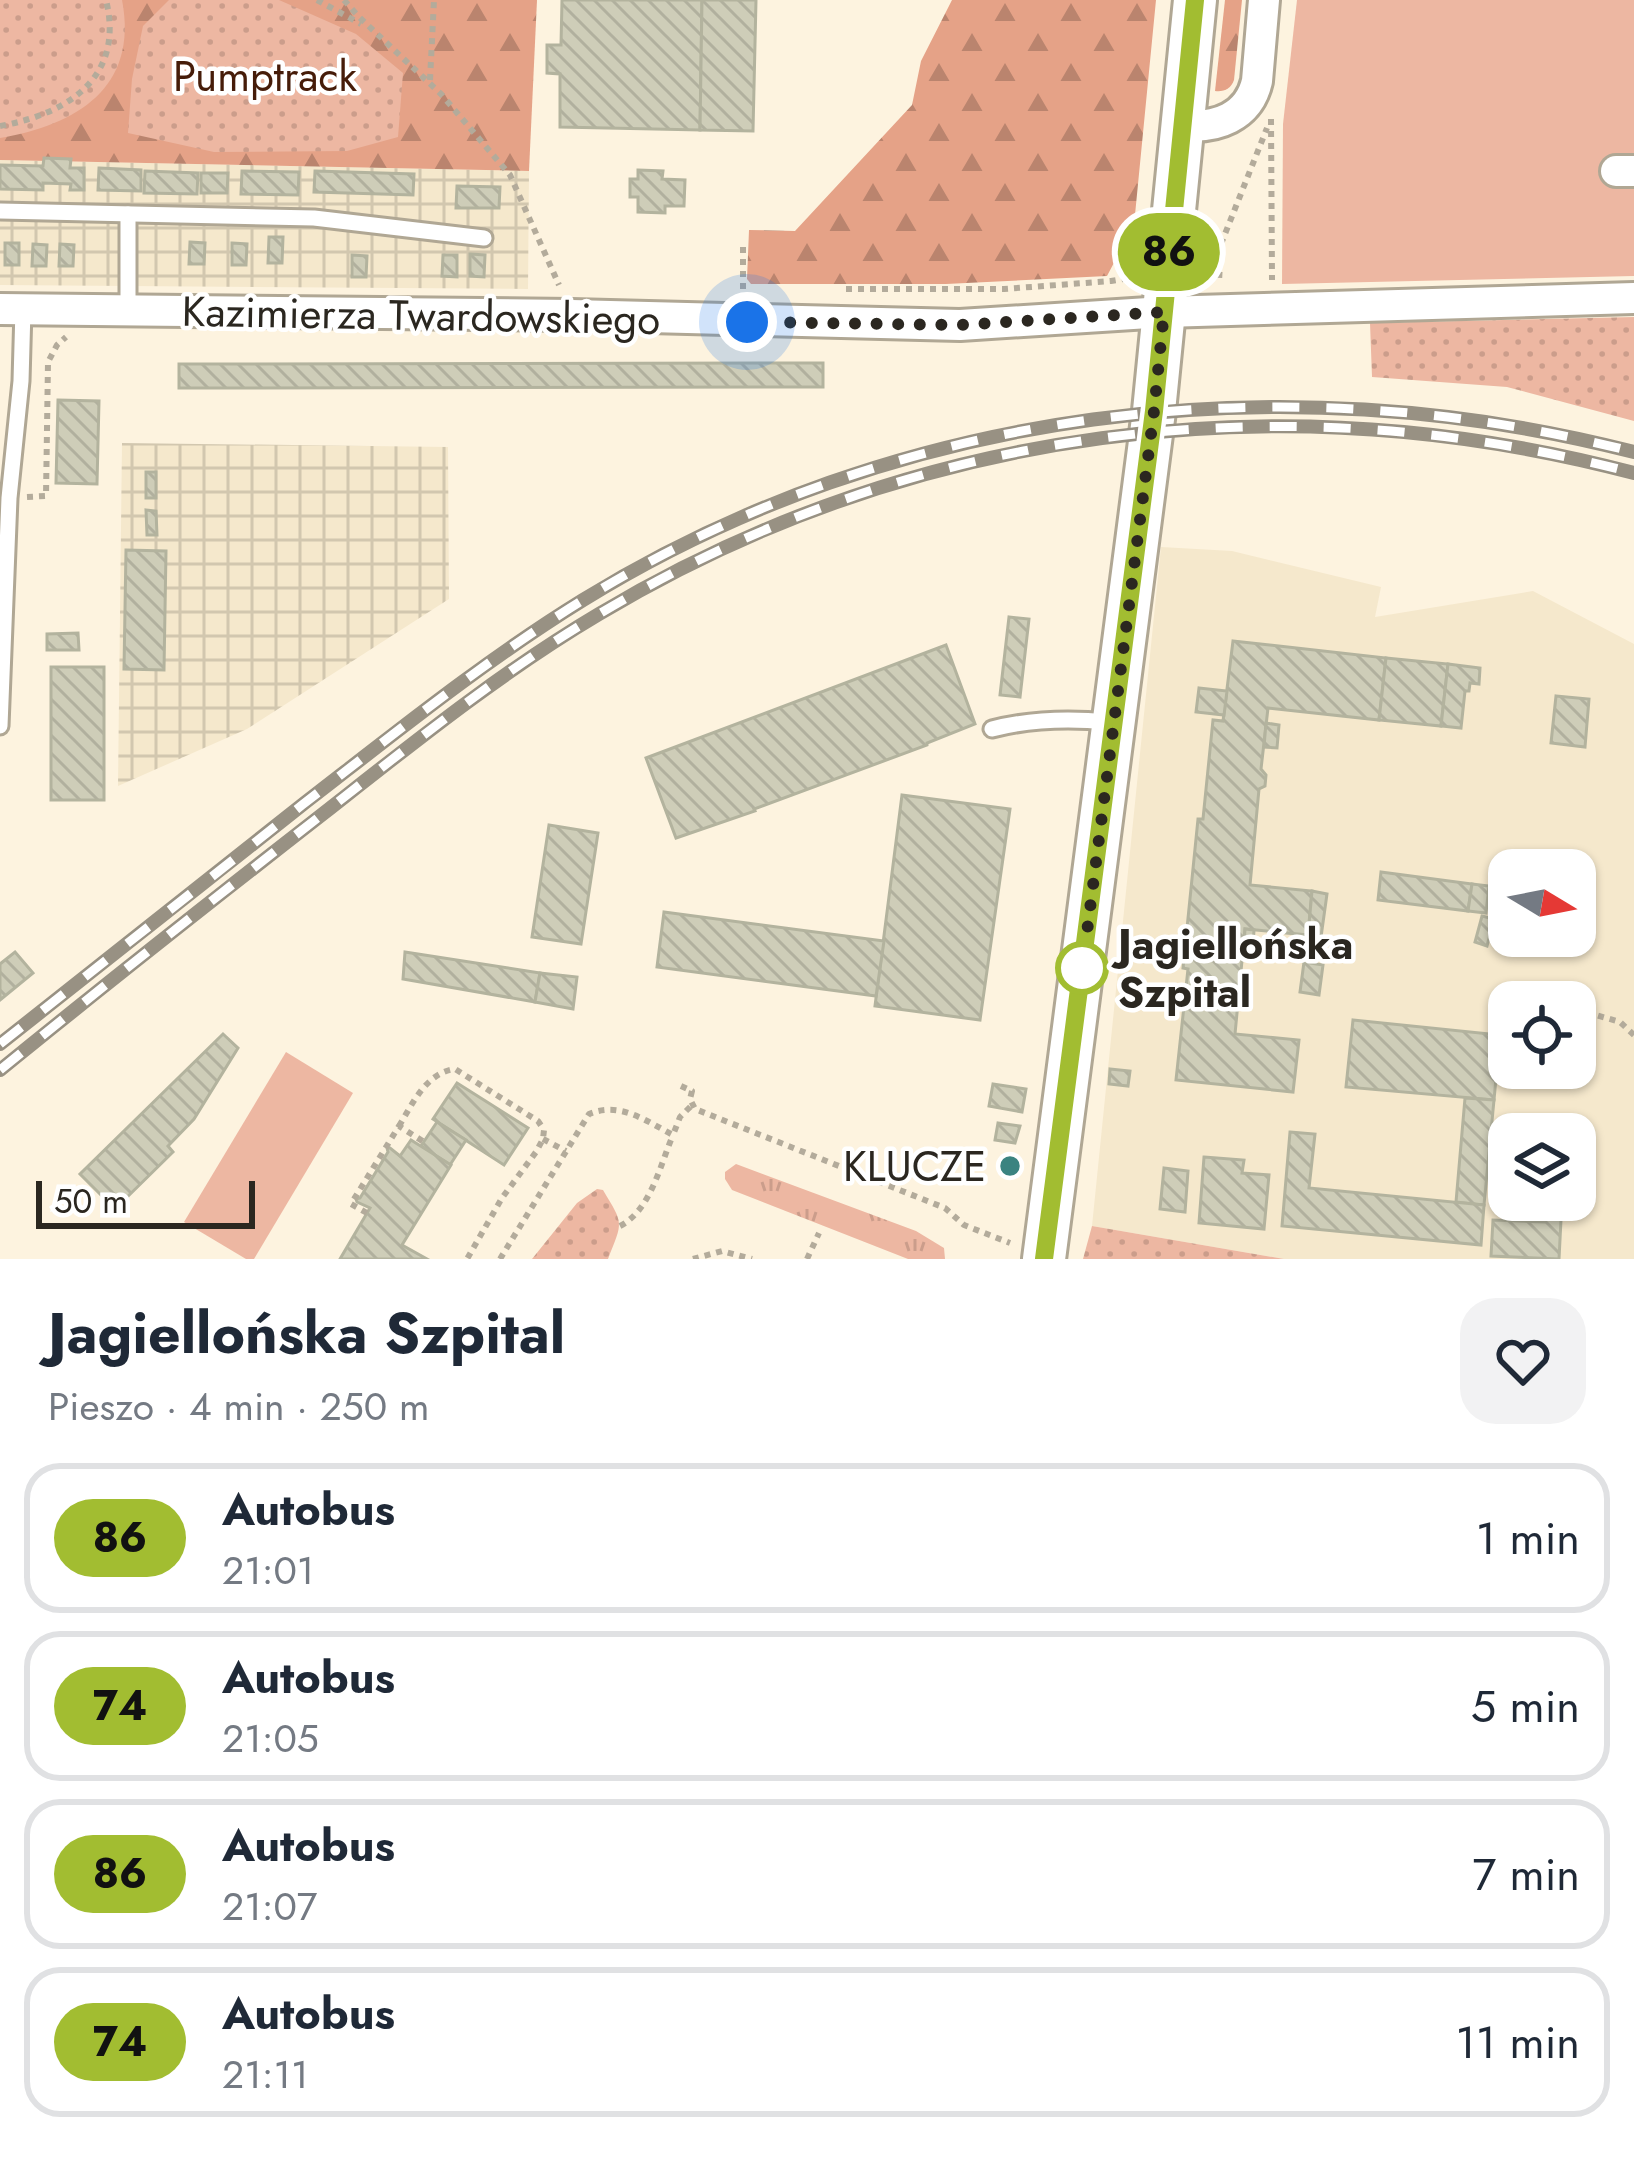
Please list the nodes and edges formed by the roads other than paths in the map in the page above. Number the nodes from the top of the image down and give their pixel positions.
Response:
1 (1195, 0) edge
2 (1264, 0) edge
3 (1182, 125) junction
4 (0, 211) edge
5 (128, 214) junction
6 (484, 238) dead end
7 (1634, 298) edge
8 (11, 309) edge
9 (128, 310) junction
10 (1164, 312) junction
11 (4, 498) edge
12 (1115, 722) junction
13 (0, 726) edge
14 (992, 729) dead end
15 (1032, 1250) edge

1 - 3 street
2 - 3 street
3 - 10 street
4 - 5 lane
5 - 6 lane
5 - 9 lane
7 - 10 street, Kazimierza Twardowskiego
8 - 9 street, Kazimierza Twardowskiego
8 - 11 lane
9 - 10 street, Kazimierza Twardowskiego
10 - 12 street
11 - 13 lane
12 - 14 lane
12 - 15 street

